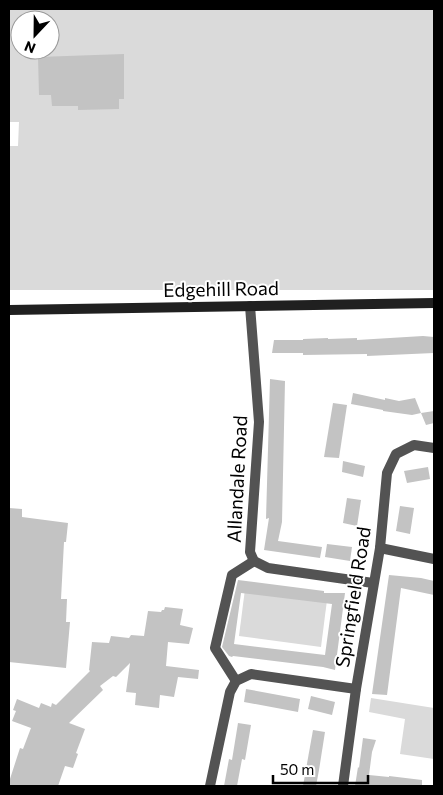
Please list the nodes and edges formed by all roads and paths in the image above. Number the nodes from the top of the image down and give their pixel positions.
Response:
1 (434, 303) edge
2 (250, 306) junction
3 (9, 310) edge
4 (434, 448) edge
5 (380, 548) junction
6 (434, 559) edge
7 (254, 561) junction
8 (373, 583) junction
9 (236, 681) junction
10 (356, 688) junction
11 (210, 786) edge
12 (343, 786) edge

1 - 2 street, Edgehill Road
2 - 3 street, Edgehill Road
2 - 7 street, Allandale Road
4 - 5 street, Springfield Road
5 - 6 street
5 - 8 street, Springfield Road
7 - 8 street, Allandale Road
7 - 9 street
8 - 10 street, Springfield Road
9 - 10 street
9 - 11 street
10 - 12 street, Springfield Road

